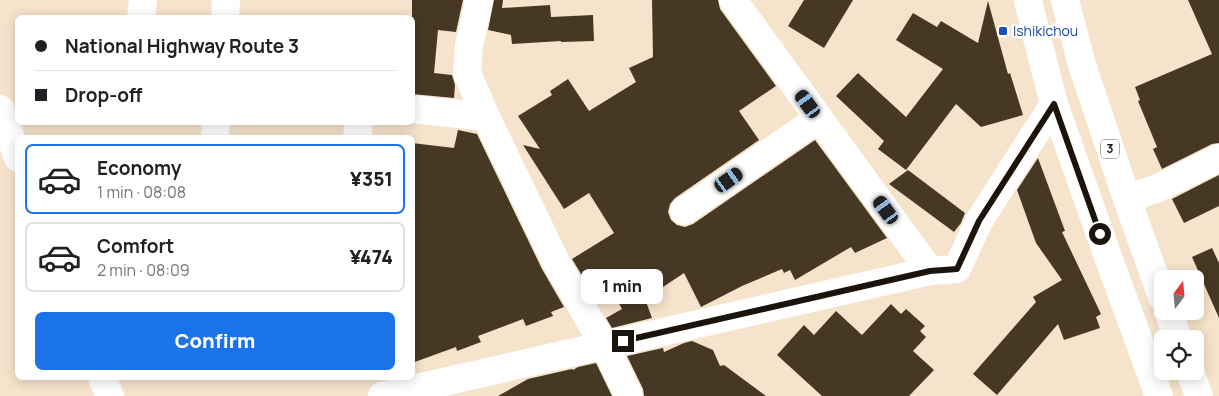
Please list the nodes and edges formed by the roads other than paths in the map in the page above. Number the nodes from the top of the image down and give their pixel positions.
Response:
1 (143, 0) edge
2 (226, 0) edge
3 (479, 0) edge
4 (733, 0) edge
5 (1028, 0) edge
6 (1065, 0) edge
7 (141, 15) edge
8 (224, 15) edge
9 (1054, 104) junction
10 (0, 109) edge
11 (415, 109) edge
12 (486, 116) junction
13 (819, 118) junction
14 (15, 150) edge
15 (1219, 158) edge
16 (1127, 199) junction
17 (684, 211) dead end
18 (930, 271) junction
19 (1154, 275) edge
20 (604, 345) junction
21 (103, 380) edge
22 (1193, 380) edge
23 (110, 396) edge
24 (382, 396) edge
25 (629, 396) edge
26 (1159, 396) edge
27 (1199, 396) edge

1 - 7 main road
2 - 8 main road
3 - 12 main road
4 - 13 main road
5 - 9 main road
6 - 16 main road, 3
9 - 18 main road
9 - 26 main road
10 - 14 main road
11 - 12 main road
12 - 20 main road
13 - 17 main road
13 - 18 main road
15 - 16 main road
16 - 19 main road, 3
18 - 20 main road
20 - 24 main road
20 - 25 main road
21 - 23 main road
22 - 27 main road

